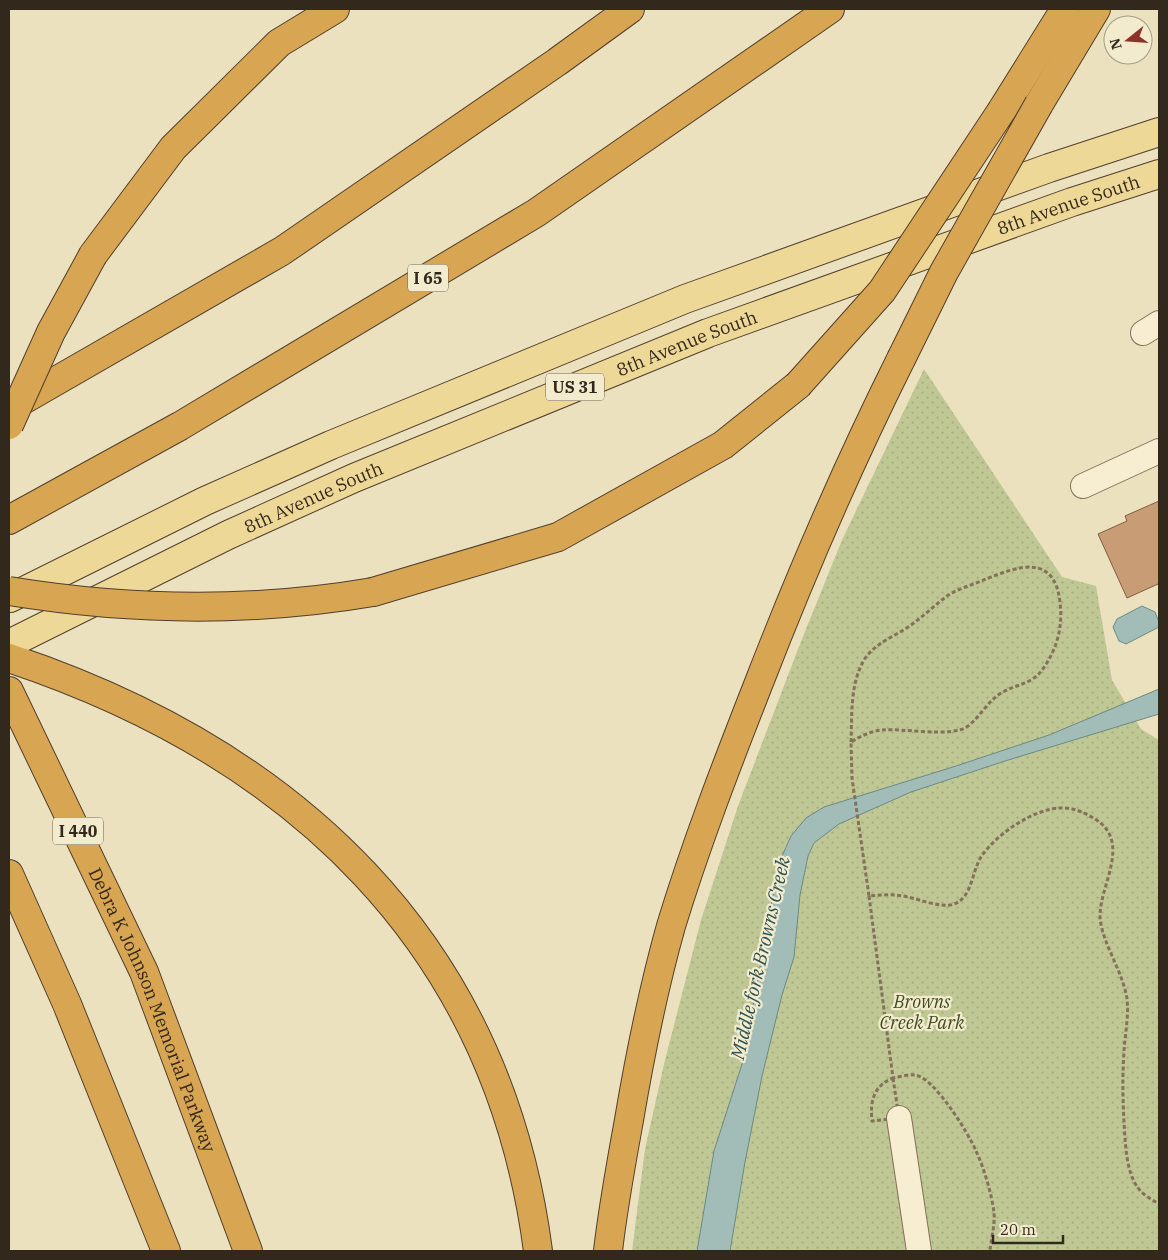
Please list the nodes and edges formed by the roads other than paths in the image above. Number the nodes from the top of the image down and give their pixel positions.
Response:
1 (335, 9) edge
2 (630, 9) edge
3 (830, 9) edge
4 (1065, 9) edge
5 (1096, 9) edge
6 (1159, 117) edge
7 (1159, 132) edge
8 (1096, 152) junction
9 (1159, 174) edge
10 (9, 408) edge
11 (9, 426) edge
12 (1159, 451) edge
13 (1083, 486) dead end
14 (9, 520) edge
15 (9, 590) edge
16 (9, 598) edge
17 (9, 644) edge
18 (9, 658) edge
19 (9, 691) edge
20 (9, 874) edge
21 (899, 1118) dead end
22 (166, 1251) edge
23 (248, 1251) edge
24 (538, 1251) edge
25 (608, 1251) edge
26 (919, 1251) edge

1 - 11 highway, bridge
2 - 10 highway
3 - 14 highway, I 65
4 - 15 highway, bridge
5 - 25 highway, bridge
6 - 8 main road
7 - 8 main road, US 31
8 - 16 main road, US 31
9 - 17 main road, 8th Avenue South / US 31
12 - 13 street
18 - 24 highway
19 - 23 highway, Debra K Johnson Memorial Parkway / I 440
20 - 22 highway
21 - 26 street

